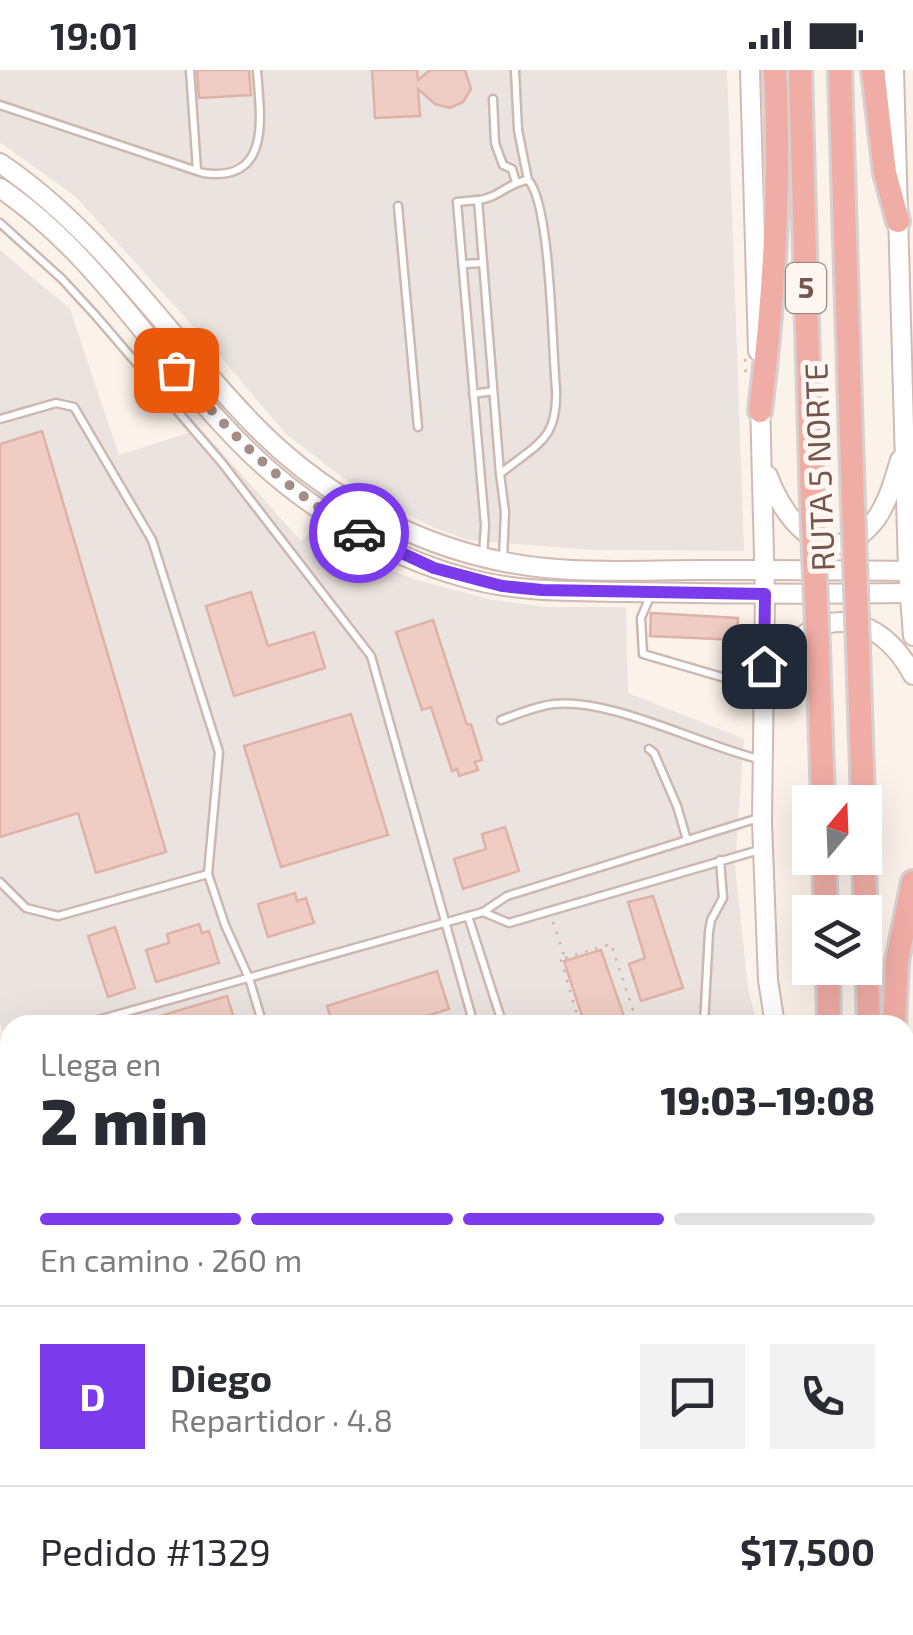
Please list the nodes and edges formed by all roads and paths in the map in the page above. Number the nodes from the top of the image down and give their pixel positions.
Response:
1 (190, 70) edge
2 (258, 70) edge
3 (514, 70) edge
4 (750, 70) edge
5 (775, 70) edge
6 (800, 70) edge
7 (840, 70) edge
8 (874, 70) edge
9 (894, 70) edge
10 (493, 100) dead end
11 (0, 104) edge
12 (0, 163) edge
13 (196, 170) junction
14 (528, 180) junction
15 (516, 182) junction
16 (0, 188) edge
17 (904, 189) edge
18 (478, 200) junction
19 (398, 206) dead end
20 (0, 222) edge
21 (906, 222) edge
22 (483, 263) junction
23 (463, 264) junction
24 (487, 326) junction
25 (468, 327) junction
26 (205, 370) junction
27 (184, 380) junction
28 (492, 391) junction
29 (227, 394) junction
30 (473, 394) junction
31 (206, 405) junction
32 (760, 411) junction
33 (0, 420) edge
34 (418, 427) dead end
35 (904, 446) junction
36 (762, 456) junction
37 (500, 474) junction
38 (483, 557) junction
39 (503, 562) junction
40 (765, 570) junction
41 (908, 571) junction
42 (910, 592) junction
43 (651, 593) junction
44 (765, 594) junction
45 (913, 636) edge
46 (913, 675) edge
47 (763, 690) junction
48 (762, 715) junction
49 (501, 720) dead end
50 (649, 749) dead end
51 (761, 760) junction
52 (822, 785) edge
53 (862, 785) edge
54 (762, 822) junction
55 (687, 840) junction
56 (762, 850) junction
57 (720, 860) junction
58 (208, 874) junction
59 (865, 875) edge
60 (0, 882) edge
61 (913, 882) edge
62 (550, 910) junction
63 (483, 912) junction
64 (468, 916) junction
65 (445, 922) junction
66 (564, 958) junction
67 (249, 978) junction
68 (828, 985) edge
69 (116, 1015) edge
70 (261, 1015) edge
71 (471, 1015) edge
72 (500, 1015) edge
73 (577, 1015) edge
74 (635, 1015) edge
75 (705, 1015) edge
76 (773, 1015) edge
77 (829, 1015) edge
78 (869, 1015) edge
79 (894, 1015) edge

1 - 13 lane
2 - 13 lane
3 - 14 lane
4 - 32 main road
5 - 32 highway
6 - 52 highway, RUTA 5 NORTE / 5, bridge
7 - 53 highway, RUTA 5 NORTE / 5, bridge
8 - 21 highway
9 - 17 main road
10 - 15 lane
11 - 13 lane
12 - 26 main road
14 - 15 lane
14 - 37 lane
15 - 18 lane
16 - 27 main road
17 - 21 main road
18 - 22 lane
18 - 23 lane
19 - 34 lane
20 - 65 lane
21 - 35 main road
22 - 23 lane
22 - 24 lane
23 - 25 lane
24 - 25 lane
24 - 28 lane
25 - 30 lane
26 - 27 main road
26 - 29 main road
27 - 31 main road
28 - 30 lane
28 - 37 lane
29 - 31 main road
29 - 38 main road
30 - 38 lane
31 - 43 main road
32 - 36 main road
33 - 58 lane
35 - 36 main road
35 - 41 main road
36 - 40 main road
37 - 39 lane
38 - 39 main road
39 - 40 main road
40 - 41 main road
40 - 44 main road
41 - 42 main road
42 - 44 main road
42 - 45 main road
43 - 44 main road
43 - 47 lane
44 - 47 main road
46 - 48 main road
47 - 48 main road
48 - 51 main road
49 - 51 lane
50 - 55 lane
51 - 54 main road
54 - 55 lane
54 - 56 main road
55 - 63 lane
56 - 57 lane
56 - 76 main road
57 - 62 lane
57 - 75 lane
58 - 60 lane
58 - 67 lane
59 - 78 highway
61 - 79 highway
62 - 63 lane
62 - 66 path
63 - 64 lane
64 - 65 lane
64 - 72 lane
65 - 67 lane
65 - 71 lane
66 - 73 path
66 - 74 path
67 - 69 lane
67 - 70 lane
68 - 77 highway

